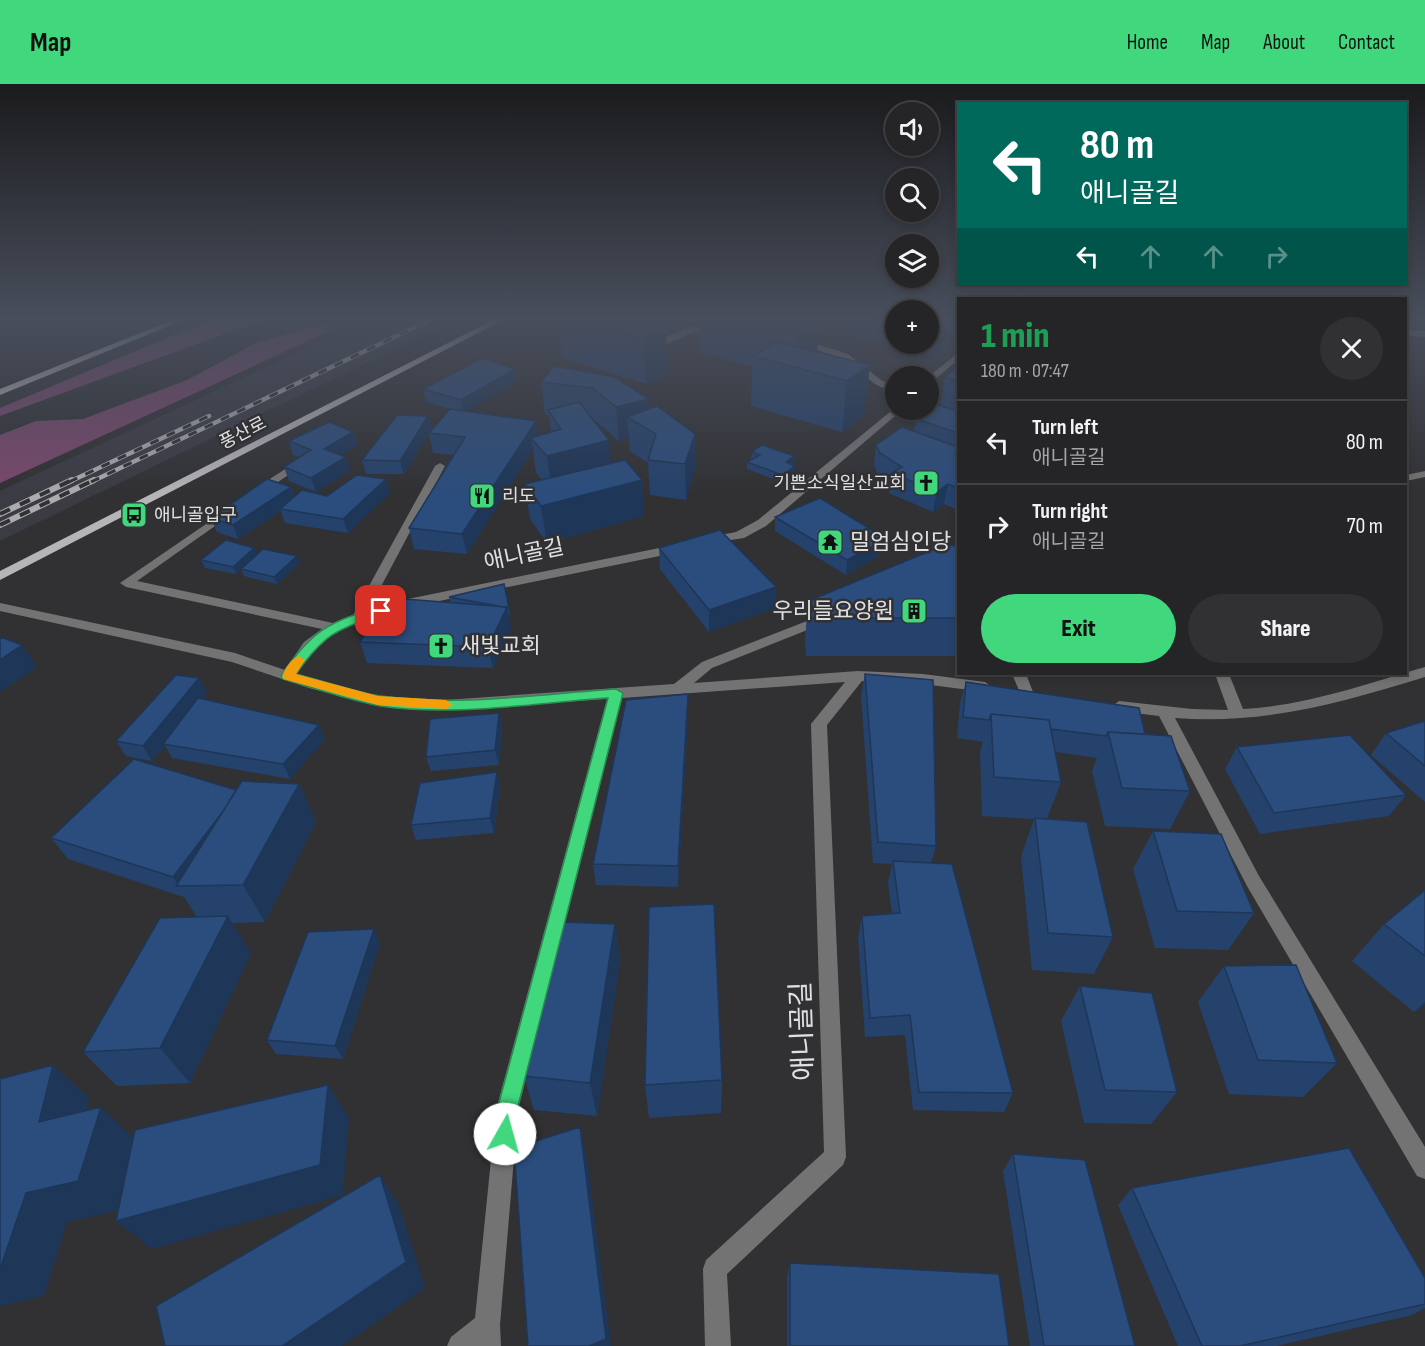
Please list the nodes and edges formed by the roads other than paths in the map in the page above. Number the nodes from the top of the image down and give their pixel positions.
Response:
1 (35, 378) edge
2 (386, 378) edge
3 (0, 392) edge
4 (885, 420) edge
5 (440, 466) dead end
6 (290, 469) edge
7 (1425, 474) edge
8 (1407, 478) edge
9 (0, 576) edge
10 (0, 607) edge
11 (837, 613) edge
12 (358, 617) junction
13 (332, 627) junction
14 (1425, 672) edge
15 (1019, 675) edge
16 (1222, 675) edge
17 (288, 676) junction
18 (858, 676) junction
19 (677, 689) junction
20 (616, 693) junction
21 (1106, 704) edge
22 (1164, 712) junction
23 (1237, 714) junction
24 (1425, 1168) edge
25 (488, 1335) edge
26 (460, 1346) edge
27 (718, 1346) edge

1 - 3 main road
2 - 9 main road, 풍산로
4 - 12 street, 애니골길
5 - 12 street
6 - 13 street
7 - 8 street
10 - 17 street
11 - 19 street
12 - 13 street, 애니골길
13 - 17 street, 애니골길
14 - 23 street
15 - 18 street
16 - 23 street
17 - 20 street
18 - 19 street
18 - 27 street, 애니골길
19 - 20 street
20 - 25 street
21 - 22 street
22 - 23 street
22 - 24 street
25 - 26 street

